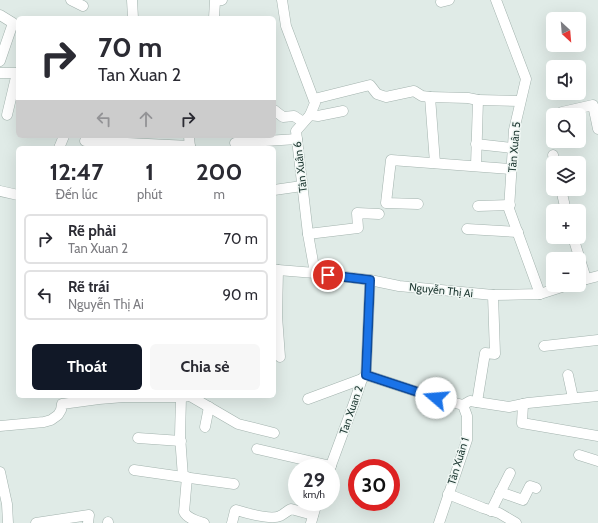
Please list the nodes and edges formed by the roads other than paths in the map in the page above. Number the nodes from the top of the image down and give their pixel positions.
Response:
1 (71, 0) edge
2 (132, 0) edge
3 (222, 0) edge
4 (282, 0) edge
5 (496, 0) edge
6 (83, 6) dead end
7 (0, 15) edge
8 (133, 16) edge
9 (214, 16) edge
10 (0, 61) edge
11 (0, 73) edge
12 (16, 73) edge
13 (16, 77) edge
14 (430, 97) junction
15 (314, 100) junction
16 (478, 100) junction
17 (520, 101) junction
18 (580, 108) edge
19 (343, 111) dead end
20 (276, 112) edge
21 (7, 116) dead end
22 (307, 119) junction
23 (598, 129) edge
24 (297, 139) junction
25 (85, 141) dead end
26 (190, 143) edge
27 (235, 143) dead end
28 (476, 144) junction
29 (513, 148) junction
30 (435, 163) junction
31 (476, 166) junction
32 (512, 169) junction
33 (302, 186) junction
34 (276, 190) edge
35 (0, 191) edge
36 (16, 195) edge
37 (418, 204) dead end
38 (510, 205) junction
39 (478, 206) dead end
40 (379, 214) dead end
41 (467, 229) dead end
42 (518, 232) junction
43 (308, 234) junction
44 (276, 270) edge
45 (315, 273) junction
46 (598, 276) edge
47 (586, 279) edge
48 (370, 280) junction
49 (546, 292) edge
50 (540, 294) junction
51 (493, 295) junction
52 (598, 340) edge
53 (544, 346) dead end
54 (280, 356) dead end
55 (568, 375) dead end
56 (364, 377) junction
57 (598, 396) edge
58 (95, 398) edge
59 (187, 398) edge
60 (189, 398) edge
61 (573, 398) junction
62 (308, 399) dead end
63 (476, 402) junction
64 (522, 404) junction
65 (463, 405) junction
66 (209, 407) junction
67 (0, 426) edge
68 (205, 427) dead end
69 (274, 433) dead end
70 (598, 436) edge
71 (138, 438) dead end
72 (181, 440) junction
73 (257, 449) dead end
74 (579, 455) dead end
75 (298, 459) edge
76 (334, 459) edge
77 (598, 461) edge
78 (134, 470) dead end
79 (0, 472) edge
80 (510, 473) dead end
81 (185, 477) junction
82 (234, 484) dead end
83 (536, 488) dead end
84 (500, 492) junction
85 (448, 494) junction
86 (491, 510) junction
87 (312, 519) edge
88 (65, 521) edge
89 (8, 523) edge
90 (36, 523) edge
91 (88, 523) edge
92 (204, 523) edge
93 (232, 523) edge
94 (439, 523) edge
95 (516, 523) edge

1 - 6 street
2 - 8 street
3 - 9 street
4 - 15 street
5 - 17 street, Tân Xuân 5
7 - 10 street
11 - 12 street
13 - 21 street
14 - 15 street
14 - 16 street
14 - 30 street
15 - 22 street, Tân Xuân 6
16 - 17 street
16 - 28 street
17 - 29 street, Tân Xuân 5
18 - 23 street
19 - 22 street
20 - 22 street
22 - 24 street, Tân Xuân 6
24 - 27 street
24 - 33 street, Tân Xuân 6
25 - 26 street
28 - 29 street
28 - 31 street
29 - 32 street, Tân Xuân 5
30 - 31 street
30 - 37 street
31 - 32 street
32 - 38 street, Tân Xuân 5
33 - 34 street
33 - 43 street, Tân Xuân 6
35 - 36 street
38 - 39 street
38 - 42 street, Tân Xuân 5
40 - 43 street
41 - 42 street
42 - 50 street, Tân Xuân 5
43 - 45 street, Tân Xuân 6
44 - 45 street, Nguyễn Thị Ai
44 - 54 street
45 - 48 street, Nguyễn Thị Ai
46 - 47 street
48 - 51 street, Nguyễn Thị Ai
48 - 56 street, Tan Xuan 2
49 - 50 street, Nguyễn Thị Ai
50 - 51 street, Nguyễn Thị Ai
51 - 63 street
52 - 53 street
55 - 61 street
56 - 62 street
56 - 65 street
56 - 76 street, Tan Xuan 2
57 - 61 street
58 - 67 street
59 - 72 street
60 - 66 street
61 - 64 street
63 - 64 street
63 - 65 street
64 - 70 street
65 - 85 street, Tân Xuân 1
66 - 68 street
66 - 69 street
71 - 72 street
72 - 81 street
73 - 75 street
74 - 77 street
78 - 81 street
79 - 89 street
80 - 84 street
81 - 82 street
81 - 92 street
83 - 84 street
84 - 86 street
85 - 86 street
85 - 94 street, Tân Xuân 1
86 - 95 street
87 - 93 street
88 - 90 street
88 - 91 street

